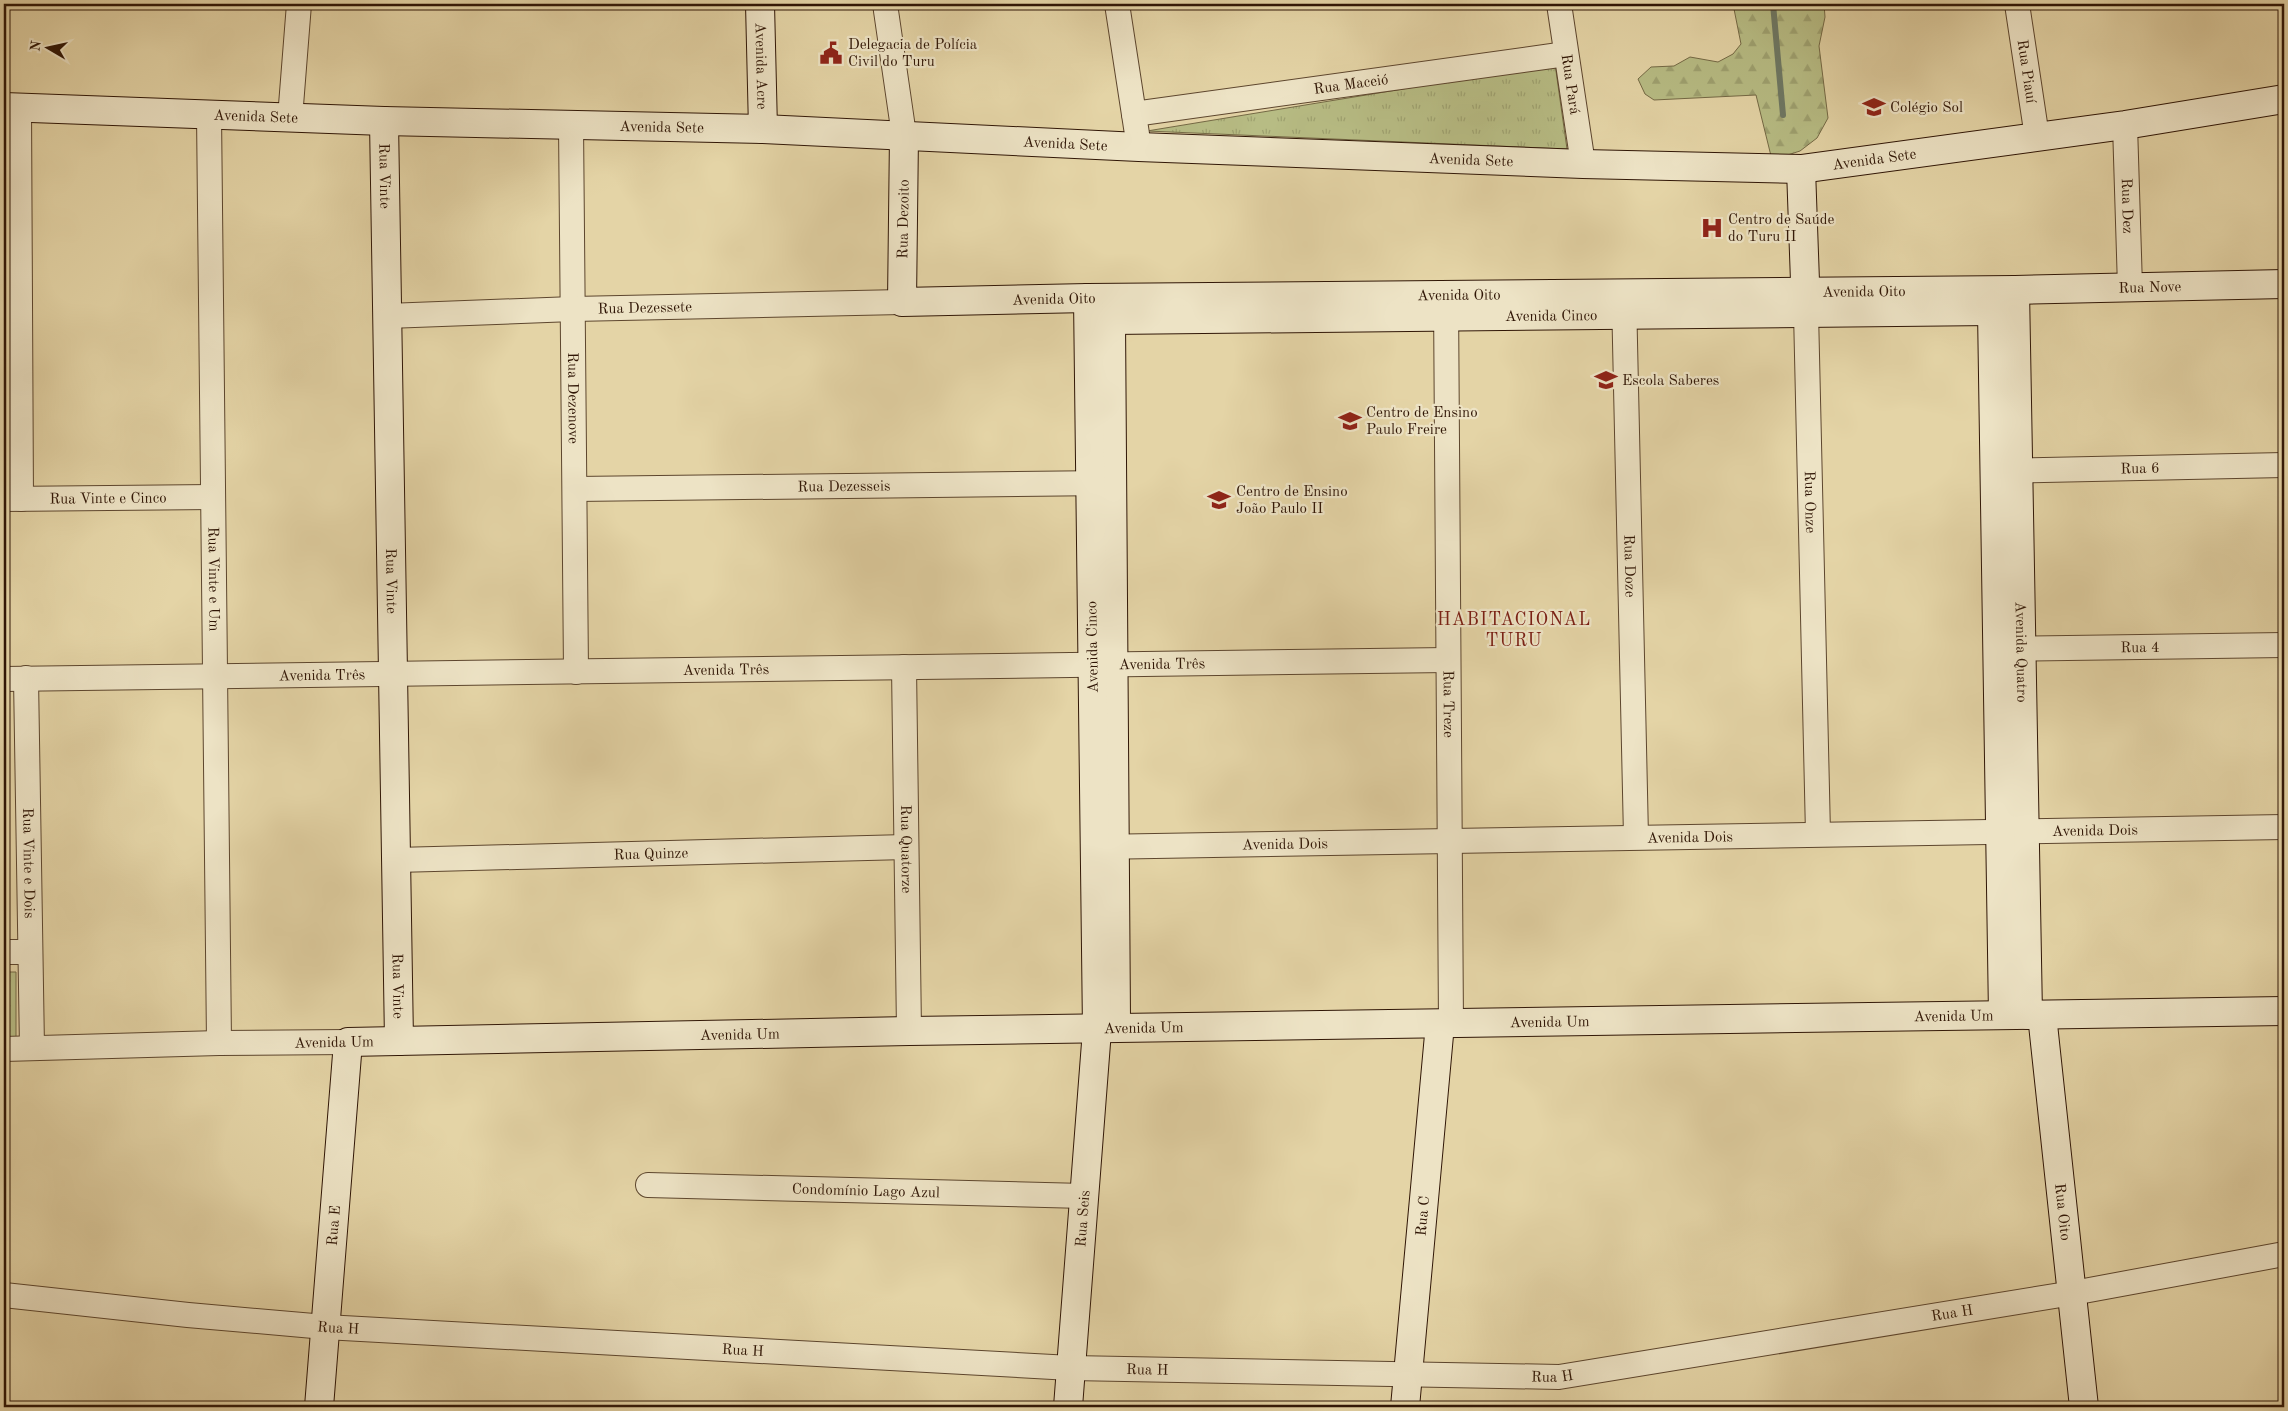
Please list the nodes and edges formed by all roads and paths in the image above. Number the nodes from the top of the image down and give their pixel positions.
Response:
1 (299, 4) edge
2 (760, 4) edge
3 (886, 4) edge
4 (1117, 4) edge
5 (1559, 4) edge
6 (2017, 4) edge
7 (1566, 54) junction
8 (2284, 99) edge
9 (11, 107) edge
10 (209, 114) junction
11 (1134, 114) junction
12 (2284, 117) edge
13 (290, 118) junction
14 (384, 121) junction
15 (571, 124) junction
16 (2125, 125) junction
17 (763, 129) junction
18 (904, 135) junction
19 (2037, 138) junction
20 (1139, 147) junction
21 (1583, 164) junction
22 (1801, 169) junction
23 (2284, 284) edge
24 (2130, 288) junction
25 (2015, 290) junction
26 (1088, 298) junction
27 (902, 302) junction
28 (1805, 302) junction
29 (1625, 304) junction
30 (1446, 306) junction
31 (573, 309) junction
32 (1992, 311) junction
33 (387, 316) junction
34 (1111, 320) junction
35 (2284, 465) edge
36 (2006, 470) junction
37 (1101, 484) junction
38 (574, 489) junction
39 (213, 497) junction
40 (13, 499) edge
41 (2284, 645) edge
42 (2009, 649) junction
43 (1448, 660) junction
44 (1103, 664) junction
45 (904, 667) junction
46 (576, 672) junction
47 (393, 674) junction
48 (215, 676) junction
49 (15, 679) edge
50 (2284, 827) edge
51 (2012, 831) junction
52 (1818, 834) junction
53 (1636, 837) junction
54 (1451, 840) junction
55 (1105, 846) junction
56 (906, 847) junction
57 (396, 860) junction
58 (4, 952) edge
59 (30, 952) junction
60 (2284, 1012) edge
61 (2024, 1015) junction
62 (1446, 1024) junction
63 (1106, 1029) junction
64 (909, 1031) junction
65 (399, 1041) junction
66 (348, 1042) junction
67 (219, 1043) junction
68 (32, 1048) junction
69 (4, 1050) edge
70 (648, 1185) dead end
71 (1084, 1196) junction
72 (2284, 1254) edge
73 (2073, 1293) junction
74 (4, 1295) edge
75 (325, 1327) junction
76 (1071, 1368) junction
77 (1408, 1373) junction
78 (318, 1407) edge
79 (1068, 1407) edge
80 (1405, 1407) edge
81 (2084, 1407) edge

1 - 13 street
2 - 17 street, Avenida Acre
3 - 18 street
4 - 11 street
5 - 7 street, Rua Pará
6 - 19 street, Rua Piauí
7 - 11 street, Rua Maceió
7 - 21 street, Rua Pará
8 - 16 street, Avenida Sete
9 - 10 street, Avenida Sete
9 - 40 street
10 - 13 street, Avenida Sete
10 - 39 street, Rua Vinte e Um
11 - 20 street
12 - 16 street, Avenida Sete
13 - 14 street, Avenida Sete
14 - 15 street, Avenida Sete
14 - 33 street, Rua Vinte
15 - 17 street, Avenida Sete
15 - 31 street, Rua Dezenove
16 - 19 street, Avenida Sete
16 - 24 street, Rua Dez
17 - 18 street, Avenida Sete
18 - 20 street, Avenida Sete
18 - 27 street, Rua Dezoito
19 - 22 street, Avenida Sete
20 - 21 street, Avenida Sete
21 - 22 street, Avenida Sete
22 - 28 street, Rua Onze
23 - 24 street, Rua Nove
24 - 25 street, Rua Nove
25 - 28 street, Avenida Oito
25 - 32 street
25 - 36 street, Avenida Quatro
26 - 27 street, Avenida Oito
26 - 30 street, Avenida Oito
26 - 34 street
26 - 37 street, Avenida Cinco
27 - 31 street, Rua Dezessete
28 - 29 street, Avenida Oito
28 - 32 street
28 - 52 street, Rua Onze
29 - 30 street, Avenida Oito
29 - 53 street, Rua Doze
30 - 34 street
30 - 43 street, Rua Treze
31 - 33 street, Rua Dezessete
31 - 38 street, Rua Dezenove
32 - 36 street, Avenida Quatro
33 - 47 street, Rua Vinte
34 - 37 street, Avenida Cinco
35 - 36 street, Rua 6
36 - 42 street, Avenida Quatro
37 - 38 street, Rua Dezesseis
37 - 44 street, Avenida Cinco
38 - 46 street, Rua Dezenove
39 - 40 street, Rua Vinte e Cinco
39 - 48 street, Rua Vinte e Um
41 - 42 street, Rua 4
42 - 51 street, Avenida Quatro
43 - 44 street, Avenida Três
43 - 54 street, Rua Treze
44 - 45 street, Avenida Três
44 - 55 street, Avenida Cinco
45 - 46 street, Avenida Três
45 - 56 street, Rua Quatorze
46 - 47 street, Avenida Três
47 - 48 street, Avenida Três
47 - 57 street, Rua Vinte
48 - 49 street, Avenida Três
48 - 67 street, Rua Vinte e Um
49 - 59 street, Rua Vinte e Dois
50 - 51 street, Avenida Dois
51 - 52 street, Avenida Dois
51 - 61 street, Avenida Quatro
52 - 53 street, Avenida Dois
53 - 54 street, Avenida Dois
54 - 55 street, Avenida Dois
54 - 62 street, Rua Treze
55 - 63 street, Avenida Cinco
56 - 57 street, Rua Quinze
56 - 64 street, Rua Quatorze
57 - 65 street, Rua Vinte
58 - 59 street
59 - 68 street, Rua Vinte e Dois
60 - 61 street, Avenida Um
61 - 62 street, Avenida Um
61 - 73 street, Rua Oito
62 - 63 street, Avenida Um
62 - 77 street, Rua C
63 - 64 street, Avenida Um
63 - 71 street, Rua Seis
64 - 65 street, Avenida Um
65 - 66 street, Avenida Um
66 - 67 street, Avenida Um
66 - 75 street, Rua E
67 - 68 street, Avenida Um
68 - 69 street, Avenida Um
70 - 71 street, Condomínio Lago Azul
71 - 76 street, Rua Seis
72 - 73 street, Rua H
73 - 77 street, Rua H
73 - 81 street, Rua Oito
74 - 75 street, Rua H
75 - 76 street, Rua H
75 - 78 street, Rua E
76 - 77 street, Rua H
76 - 79 street, Rua Seis
77 - 80 street, Rua C

